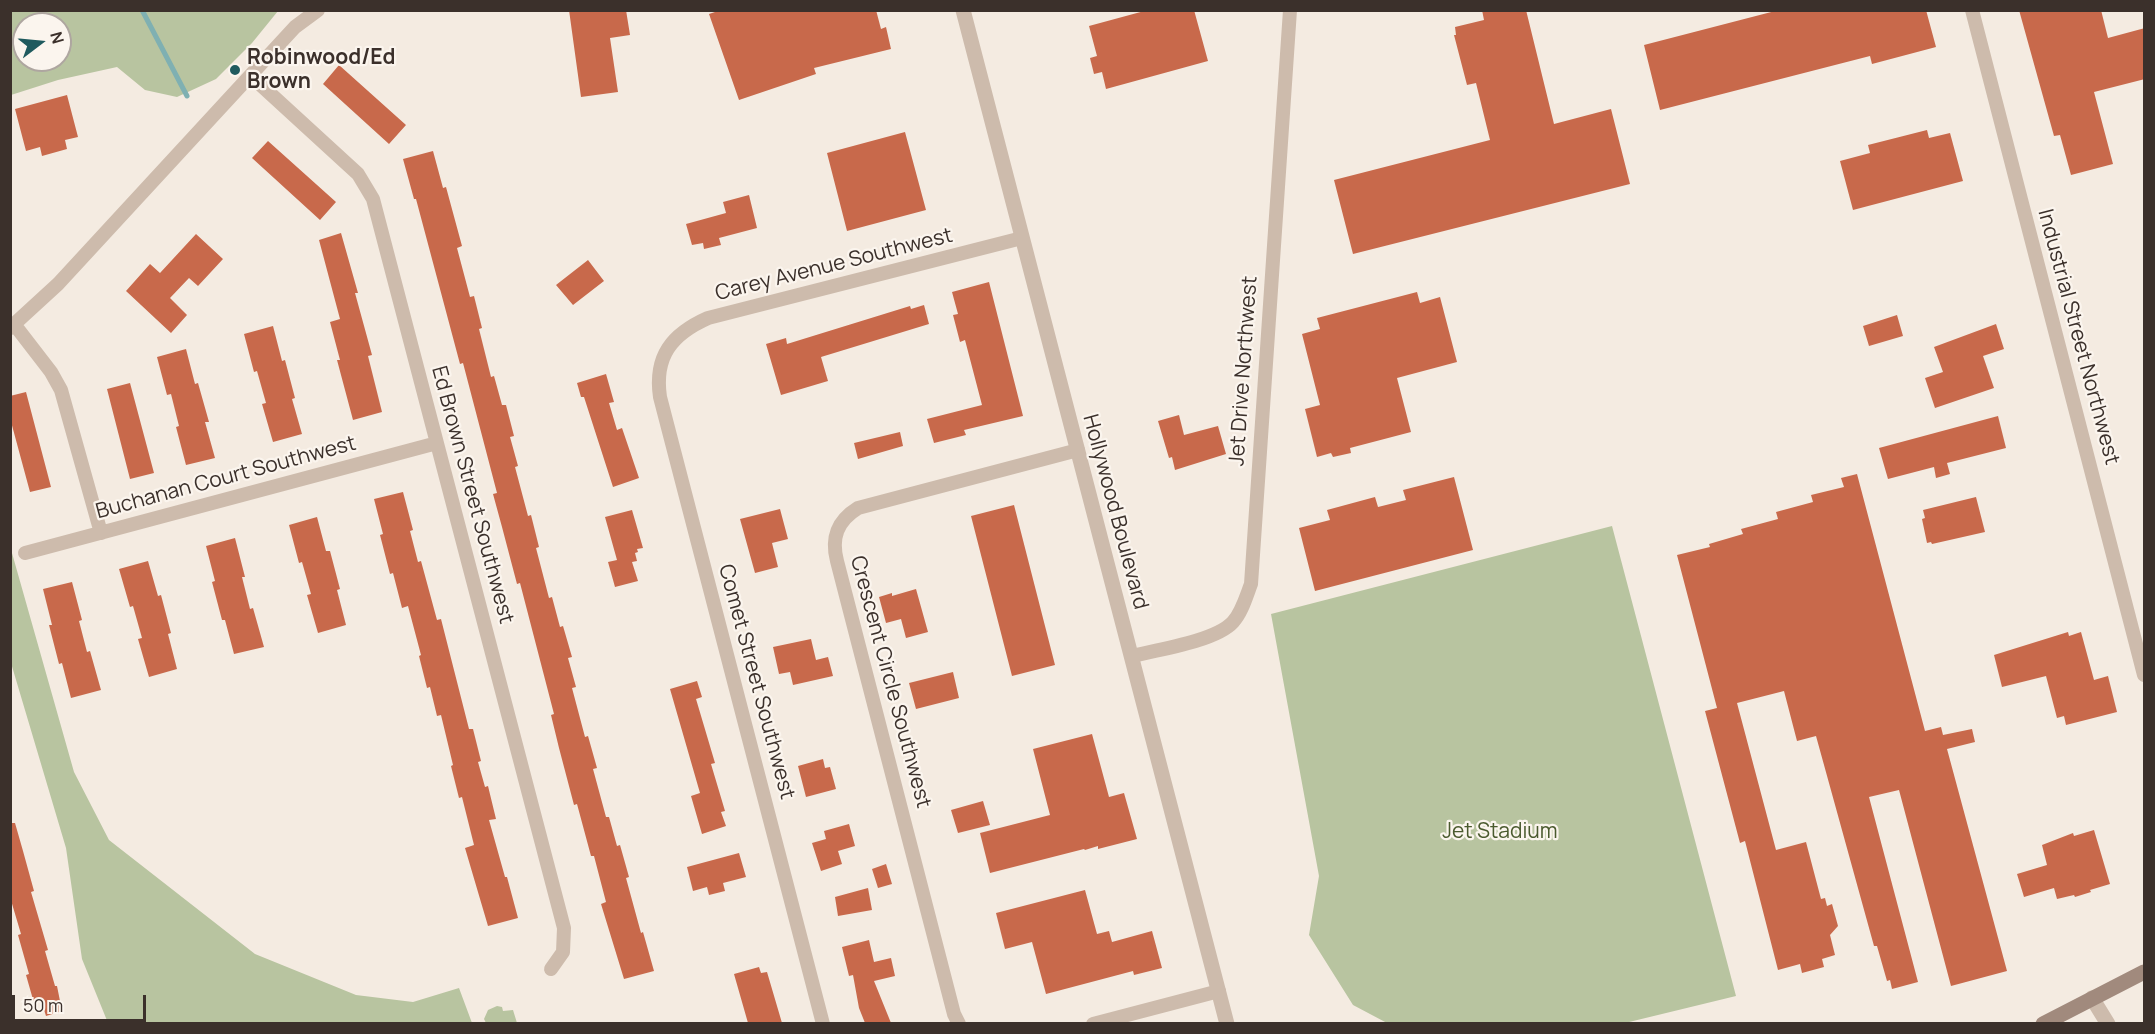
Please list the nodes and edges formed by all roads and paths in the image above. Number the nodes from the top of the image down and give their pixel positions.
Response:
1 (318, 10) edge
2 (963, 10) edge
3 (1290, 10) edge
4 (1972, 10) edge
5 (250, 76) junction
6 (1022, 238) junction
7 (12, 326) edge
8 (666, 351) joint
9 (437, 443) junction
10 (1078, 450) junction
11 (101, 533) junction
12 (25, 553) dead end
13 (1132, 656) junction
14 (2145, 675) edge
15 (551, 969) dead end
16 (2145, 972) edge
17 (1219, 991) junction
18 (2092, 998) junction
19 (823, 1023) edge
20 (959, 1023) edge
21 (1093, 1023) edge
22 (1227, 1023) edge
23 (2043, 1023) edge
24 (2108, 1023) edge

1 - 5 street
2 - 6 street, Hollywood Boulevard
3 - 13 street, Jet Drive Northwest
4 - 14 street, Industrial Street Northwest
5 - 7 street
5 - 9 street, Ed Brown Street Southwest
6 - 8 street, Carey Avenue Southwest
6 - 10 street, Hollywood Boulevard
7 - 11 street
8 - 19 street, Comet Street Southwest
9 - 11 street, Buchanan Court Southwest
9 - 15 street, Ed Brown Street Southwest
10 - 13 street, Hollywood Boulevard
10 - 20 street, Crescent Circle Southwest
11 - 12 street, Buchanan Court Southwest
13 - 17 street, Hollywood Boulevard
16 - 18 main road
17 - 21 street
17 - 22 street, Hollywood Boulevard
18 - 23 main road
18 - 24 street

